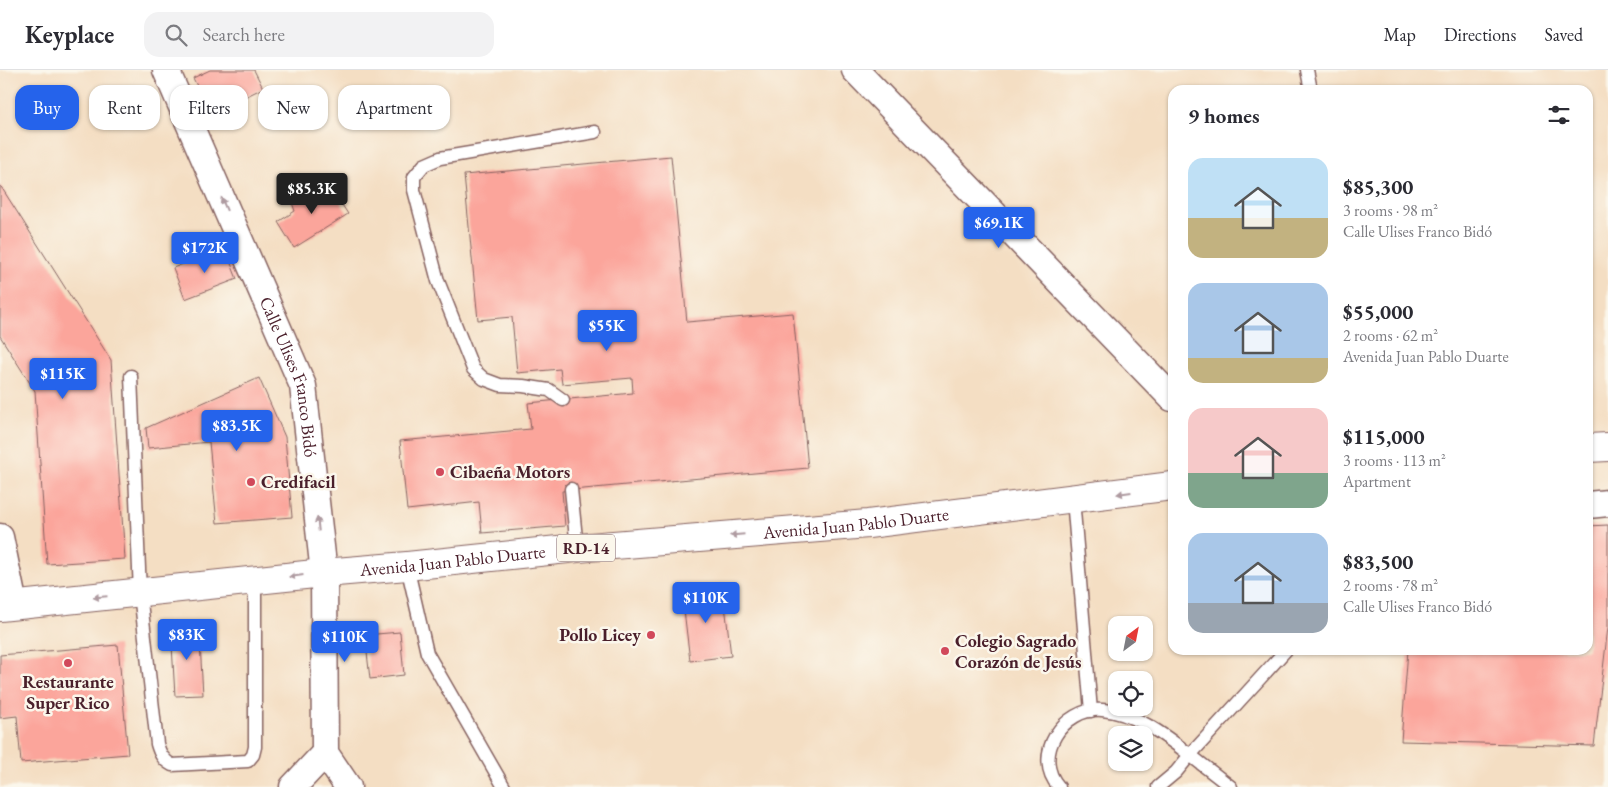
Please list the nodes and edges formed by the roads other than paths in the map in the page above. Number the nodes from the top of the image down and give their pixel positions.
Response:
1 (166, 70) edge
2 (855, 70) edge
3 (1307, 70) edge
4 (1310, 85) edge
5 (595, 132) dead end
6 (132, 376) dead end
7 (1168, 394) edge
8 (563, 400) dead end
9 (1608, 447) edge
10 (1593, 448) edge
11 (1168, 487) edge
12 (571, 489) dead end
13 (1073, 499) junction
14 (1608, 503) edge
15 (1593, 504) edge
16 (0, 536) edge
17 (577, 548) junction
18 (407, 566) junction
19 (324, 573) junction
20 (255, 581) junction
21 (140, 593) junction
22 (7, 606) edge
23 (1281, 655) edge
24 (1091, 711) junction
25 (324, 753) junction
26 (1190, 755) junction
27 (293, 787) edge
28 (348, 787) edge
29 (504, 787) edge
30 (1059, 787) edge
31 (1158, 787) edge
32 (1231, 787) edge

19 -> 1 street, Calle Ulises Franco Bidó
2 - 7 street
3 - 4 lane
5 - 8 lane
6 - 21 lane
9 - 10 main road
11 -> 13 main road, Avenida Juan Pablo Duarte / RD-14
12 - 17 lane
13 -> 17 main road, Avenida Juan Pablo Duarte / RD-14
13 - 24 lane
14 - 15 street
16 - 22 street
17 - 18 main road, Avenida Juan Pablo Duarte / RD-14
18 - 19 main road, Avenida Juan Pablo Duarte / RD-14
18 - 29 lane
19 -> 20 main road, Avenida Juan Pablo Duarte / RD-14
19 - 25 street, Calle Ulises Franco Bidó
20 - 21 main road, Avenida Juan Pablo Duarte / RD-14
20 - 21 lane
21 -> 22 main road, Avenida Juan Pablo Duarte / RD-14
23 - 26 lane
24 - 26 lane
24 - 30 lane
25 - 27 street
25 - 28 street
26 - 31 lane
26 - 32 lane

